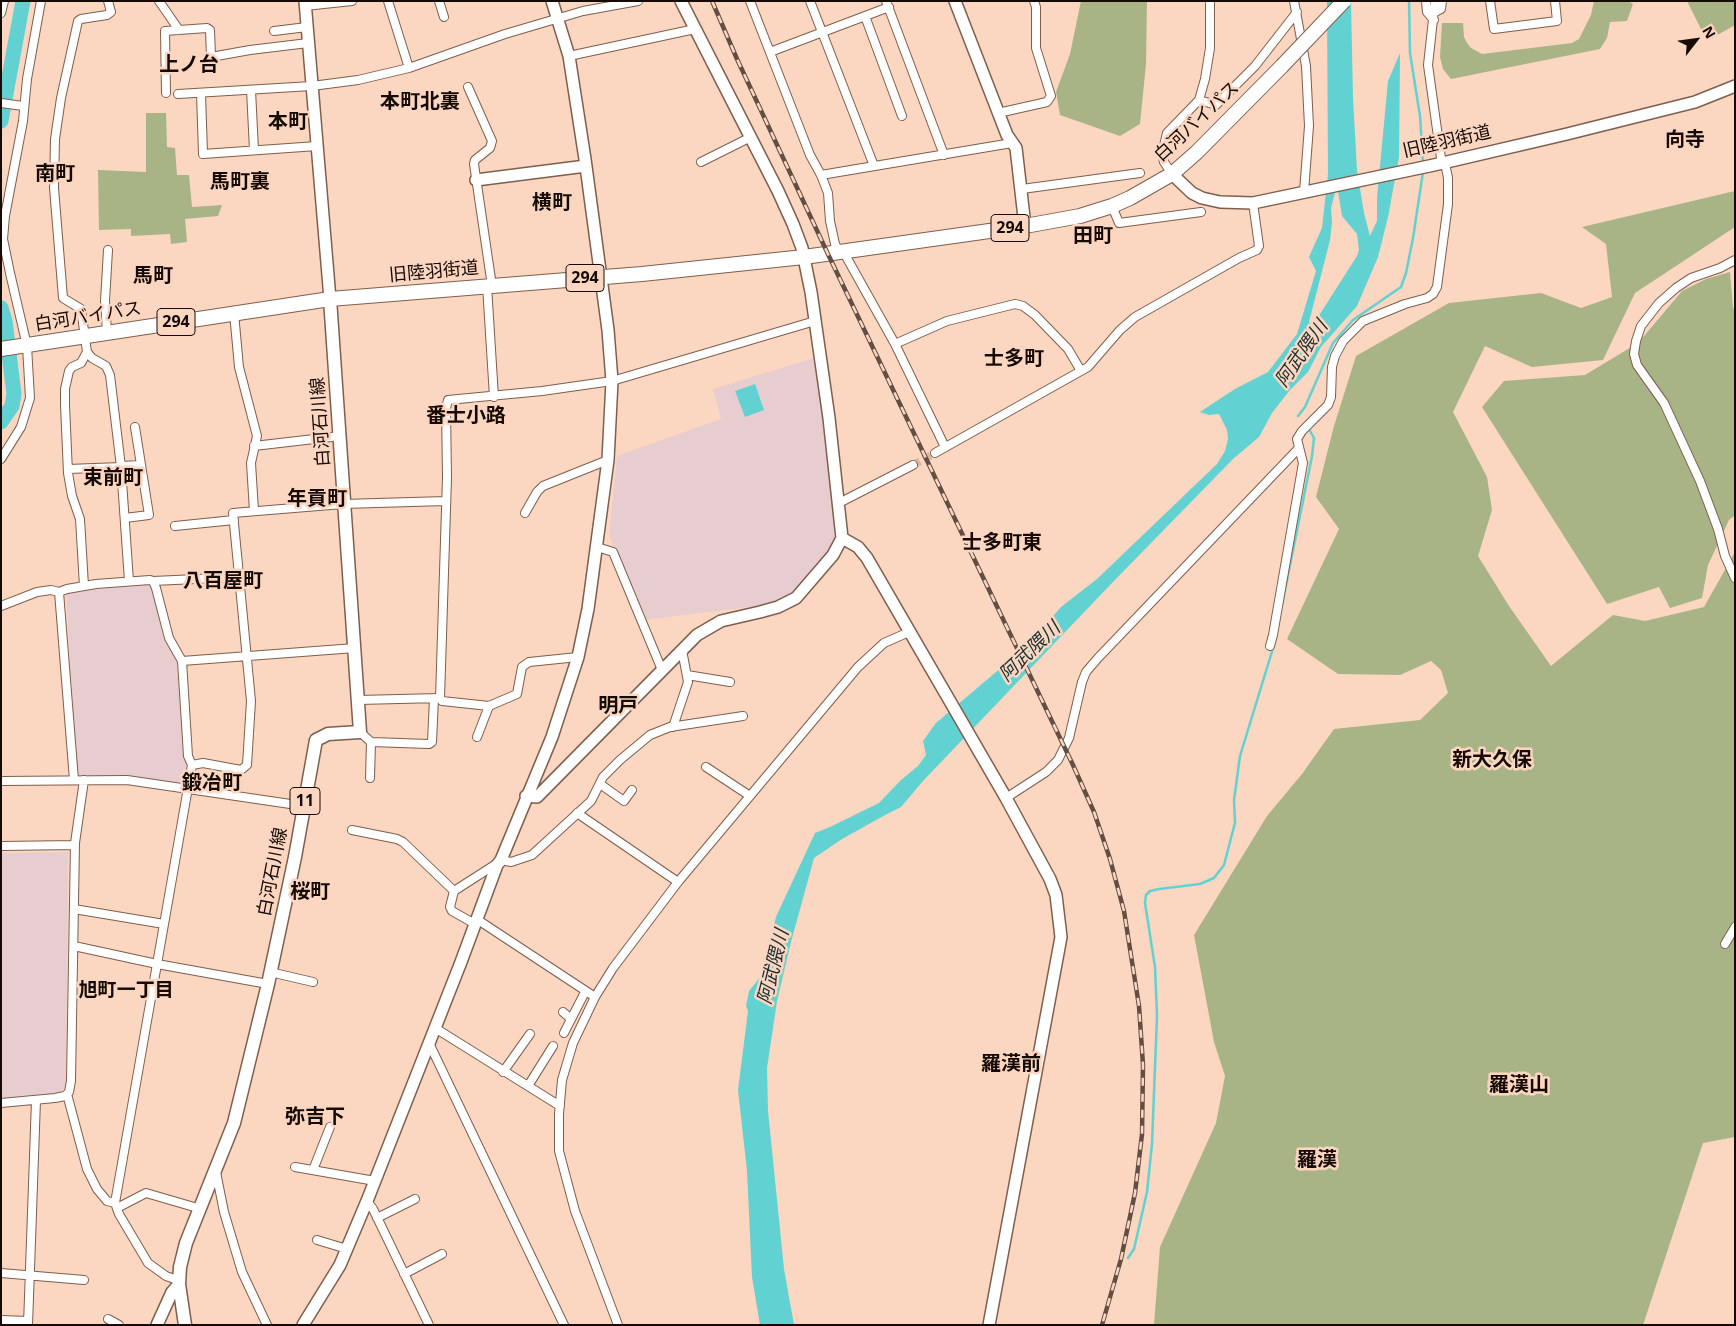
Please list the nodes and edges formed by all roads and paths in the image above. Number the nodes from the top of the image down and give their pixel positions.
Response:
1 (4, 1) edge
2 (41, 1) edge
3 (108, 1) edge
4 (159, 1) edge
5 (352, 1) edge
6 (388, 1) edge
7 (439, 1) edge
8 (552, 1) edge
9 (638, 1) edge
10 (681, 1) edge
11 (750, 1) edge
12 (810, 1) edge
13 (955, 1) edge
14 (1034, 1) edge
15 (1210, 1) edge
16 (1294, 1) edge
17 (1344, 1) edge
18 (1426, 1) edge
19 (1435, 1) edge
20 (1442, 1) edge
21 (1490, 1) edge
22 (1555, 1) edge
23 (305, 4) edge
24 (887, 4) edge
25 (1, 12) edge
26 (1296, 12) junction
27 (444, 16) dead end
28 (865, 16) junction
29 (1434, 16) junction
30 (558, 19) junction
31 (307, 28) junction
32 (695, 29) junction
33 (179, 30) junction
34 (274, 31) dead end
35 (822, 31) junction
36 (308, 43) junction
37 (770, 52) junction
38 (569, 56) junction
39 (409, 68) junction
40 (312, 86) junction
41 (1735, 86) edge
42 (468, 87) dead end
43 (251, 90) junction
44 (166, 93) dead end
45 (202, 93) junction
46 (178, 94) dead end
47 (1199, 100) junction
48 (1, 103) edge
49 (23, 106) junction
50 (998, 113) junction
51 (902, 116) dead end
52 (751, 137) junction
53 (1012, 143) junction
54 (318, 146) junction
55 (254, 150) junction
56 (944, 155) junction
57 (702, 162) dead end
58 (1439, 163) junction
59 (586, 166) junction
60 (874, 166) junction
61 (1140, 173) dead end
62 (1172, 174) junction
63 (821, 176) junction
64 (476, 180) junction
65 (1022, 189) junction
66 (1306, 192) junction
67 (1254, 203) junction
68 (1112, 206) junction
69 (1201, 212) dead end
70 (1025, 226) junction
71 (108, 250) dead end
72 (841, 252) junction
73 (804, 257) junction
74 (1735, 260) edge
75 (600, 277) junction
76 (490, 286) junction
77 (330, 299) junction
78 (234, 313) junction
79 (815, 321) junction
80 (107, 332) junction
81 (86, 336) junction
82 (894, 344) junction
83 (25, 346) junction
84 (1, 349) edge
85 (87, 352) junction
86 (1081, 371) junction
87 (612, 381) junction
88 (494, 397) junction
89 (135, 427) dead end
90 (340, 436) junction
91 (254, 446) junction
92 (945, 448) junction
93 (1299, 448) junction
94 (935, 453) tunnel mouth
95 (1, 459) edge
96 (608, 460) junction
97 (141, 465) junction
98 (913, 465) tunnel mouth
99 (120, 467) junction
100 (68, 469) junction
101 (446, 501) junction
102 (839, 503) junction
103 (344, 504) junction
104 (254, 511) junction
105 (525, 513) dead end
106 (125, 518) junction
107 (234, 520) junction
108 (175, 526) dead end
109 (842, 538) junction
110 (598, 547) junction
111 (240, 577) junction
112 (1735, 578) edge
113 (129, 581) junction
114 (153, 581) junction
115 (84, 586) junction
116 (59, 592) junction
117 (1, 606) edge
118 (910, 632) junction
119 (1270, 646) dead end
120 (355, 648) junction
121 (682, 650) junction
122 (246, 655) junction
123 (578, 657) junction
124 (182, 661) junction
125 (662, 670) junction
126 (687, 675) junction
127 (730, 682) dead end
128 (437, 698) junction
129 (358, 700) junction
130 (489, 706) junction
131 (744, 716) dead end
132 (673, 727) junction
133 (360, 732) junction
134 (476, 737) dead end
135 (371, 742) junction
136 (192, 765) junction
137 (706, 767) dead end
138 (370, 778) dead end
139 (74, 780) junction
140 (84, 780) junction
141 (1, 781) edge
142 (600, 784) junction
143 (188, 788) junction
144 (632, 790) dead end
145 (526, 796) junction
146 (750, 796) junction
147 (1006, 798) junction
148 (304, 806) junction
149 (577, 813) junction
150 (352, 830) dead end
151 (75, 845) junction
152 (1, 846) edge
153 (499, 862) junction
154 (678, 882) junction
155 (454, 892) junction
156 (74, 909) junction
157 (476, 922) junction
158 (164, 924) junction
159 (1735, 927) edge
160 (1725, 944) dead end
161 (74, 946) junction
162 (157, 964) junction
163 (269, 978) junction
164 (313, 982) dead end
165 (585, 992) junction
166 (594, 997) junction
167 (563, 1012) dead end
168 (571, 1019) junction
169 (435, 1028) junction
170 (564, 1033) dead end
171 (530, 1034) dead end
172 (429, 1043) junction
173 (553, 1046) dead end
174 (504, 1072) junction
175 (528, 1086) junction
176 (67, 1094) junction
177 (36, 1100) junction
178 (1, 1103) edge
179 (560, 1106) junction
180 (330, 1127) dead end
181 (296, 1167) dead end
182 (313, 1170) junction
183 (216, 1172) junction
184 (375, 1181) junction
185 (415, 1199) dead end
186 (367, 1201) junction
187 (116, 1206) junction
188 (201, 1209) junction
189 (377, 1218) junction
190 (317, 1240) dead end
191 (347, 1250) junction
192 (442, 1254) dead end
193 (1, 1273) edge
194 (30, 1274) junction
195 (404, 1274) junction
196 (84, 1280) dead end
197 (179, 1282) junction
198 (108, 1319) dead end
199 (1, 1320) edge
200 (28, 1323) edge
201 (120, 1325) edge
202 (157, 1325) edge
203 (185, 1325) edge
204 (267, 1325) edge
205 (303, 1325) edge
206 (429, 1325) edge
207 (564, 1325) edge
208 (618, 1325) edge
209 (989, 1325) edge

1 - 25 street
2 - 49 street
3 - 81 street
4 - 33 street
5 - 23 street
6 - 39 street
7 - 27 street
8 - 30 street
9 - 30 street
10 - 32 street
11 - 37 street
12 - 35 street
13 - 50 street
14 - 50 street
15 - 47 street
16 - 26 street
17 - 62 highway, 白河バイパス / 294, bridge
18 - 29 street
19 - 29 street
20 - 29 street
21 - 22 street
23 - 31 street
24 - 28 street
24 - 56 street
26 - 47 street
26 - 66 street
28 - 35 street
28 - 51 street
29 - 58 street
30 - 38 street
30 - 39 street
31 - 34 street
31 - 36 street
32 - 38 street
32 - 52 street
33 - 36 street
33 - 44 street
35 - 37 street
35 - 60 street
36 - 40 street
37 - 63 street
38 - 59 street
39 - 40 street
40 - 43 street
40 - 54 street
41 - 58 street, 旧陸羽街道
42 - 64 street
43 - 45 street
43 - 55 street
45 - 46 street
45 - 55 street
47 - 62 street
48 - 49 street
49 - 83 street
50 - 53 street
52 - 57 street
52 - 73 street
53 - 56 street
53 - 65 street
54 - 55 street
54 - 77 street
56 - 60 street
58 - 66 street, 旧陸羽街道
58 - 93 street
59 - 64 street
59 - 75 street
60 - 63 street
61 - 65 street
62 - 67 street, 旧陸羽街道
62 - 68 highway, 白河バイパス / 294
63 - 72 street
64 - 76 street
65 - 70 street
66 - 67 street, 旧陸羽街道
67 - 86 street
68 - 69 street
68 - 70 highway, 白河バイパス / 294
70 - 72 highway, 白河バイパス / 294
71 - 80 street
72 - 73 highway, 旧陸羽街道 / 294
72 - 82 street
73 - 75 highway, 旧陸羽街道 / 294
73 - 79 street
74 - 112 street
75 - 76 highway, 旧陸羽街道 / 294
75 - 87 street
76 - 77 highway, 旧陸羽街道 / 294
76 - 88 street
77 - 78 highway, 白河バイパス / 294
77 - 90 main road, 白河石川線
78 - 80 highway, 白河バイパス / 294
78 - 91 street
79 - 87 street
79 - 102 street
80 - 81 highway, 白河バイパス / 294
81 - 83 highway, 白河バイパス / 294
81 - 85 street
82 - 86 street
82 - 92 street
83 - 84 highway, 白河バイパス / 294
83 - 95 street
85 - 99 street
85 - 100 street
86 - 92 street
87 - 88 street
87 - 96 street
88 - 101 street
89 - 97 street
90 - 91 street
90 - 103 main road, 白河石川線
91 - 104 street
92 - 94 street
93 - 119 street
93 - 147 street
96 - 105 street
96 - 110 street
97 - 99 street
97 - 106 street
98 - 102 street
99 - 100 street
99 - 106 street
100 - 115 street
101 - 103 street
101 - 128 street
102 - 109 street
103 - 104 street
103 - 120 main road, 白河石川線
104 - 107 street
106 - 113 street
107 - 108 street
107 - 111 street
109 - 118 street
109 - 121 street
110 - 123 street
110 - 125 street
111 - 114 street
111 - 122 street
113 - 114 street
113 - 115 street
114 - 124 street
115 - 116 street
116 - 117 street
116 - 139 street
118 - 146 street
118 - 147 street
120 - 122 street
120 - 129 main road, 白河石川線
121 - 125 street
121 - 126 street
122 - 124 street
122 - 136 street
123 - 130 street
123 - 145 street
124 - 136 street
125 - 145 street
126 - 127 street
126 - 132 street
128 - 129 street
128 - 130 street
128 - 135 street
129 - 133 main road, 白河石川線
130 - 134 street
131 - 132 street
132 - 142 street
133 - 135 street
133 - 148 main road, 白河石川線 / 11
135 - 138 street
136 - 143 street
137 - 146 street
139 - 140 street
139 - 141 street
140 - 143 street
140 - 151 street
142 - 144 street
142 - 149 street
143 - 148 street
143 - 158 street
145 - 153 street
146 - 154 street
147 - 209 street
148 - 163 main road, 白河石川線 / 11
149 - 153 street
149 - 154 street
150 - 155 street
151 - 152 street
151 - 156 street
153 - 155 street
153 - 157 street
154 - 166 street
155 - 157 street
156 - 158 street
156 - 161 street
157 - 165 street
157 - 169 street
158 - 162 street
159 - 160 street
161 - 162 street
161 - 176 street
162 - 163 street
162 - 187 street
163 - 164 street
163 - 183 main road, 白河石川線 / 11
165 - 166 street
165 - 168 street
166 - 179 street
167 - 168 street
168 - 170 street
169 - 172 street
169 - 174 street
171 - 174 street
172 - 184 street
172 - 207 street
173 - 175 street
174 - 175 street
175 - 179 street
176 - 177 street
176 - 187 street
177 - 178 street
177 - 194 street
179 - 208 street
180 - 182 street
181 - 182 street
182 - 184 street
183 - 188 main road, 白河石川線 / 11
183 - 204 street
184 - 186 street
185 - 189 street
186 - 189 street
186 - 191 street
187 - 188 street
187 - 197 street
188 - 197 main road, 白河石川線 / 11
189 - 195 street
190 - 191 street
191 - 205 street
192 - 195 street
193 - 194 street
194 - 196 street
194 - 200 street
195 - 206 street
197 - 202 street
197 - 203 main road, 白河石川線 / 11
198 - 201 street
199 - 200 street

